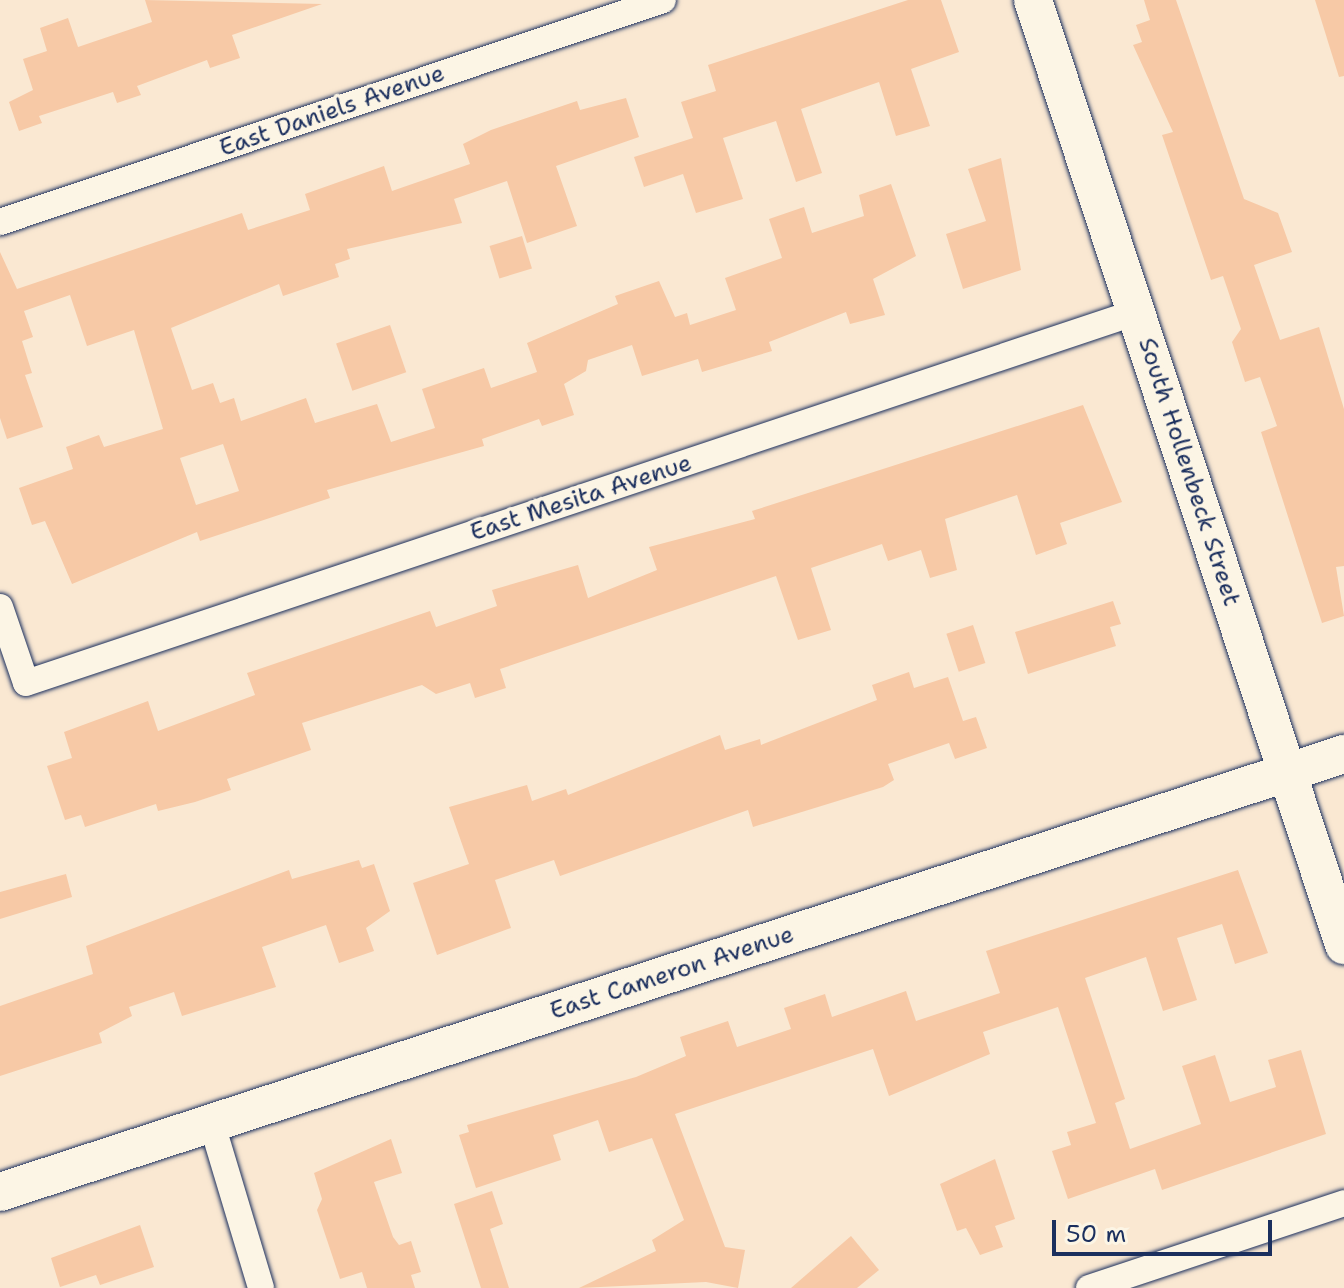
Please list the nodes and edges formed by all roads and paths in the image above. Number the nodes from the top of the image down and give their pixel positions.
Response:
1 (663, 0) edge
2 (1033, 0) edge
3 (0, 222) edge
4 (1137, 312) junction
5 (0, 607) edge
6 (1344, 754) edge
7 (1288, 774) junction
8 (1344, 945) edge
9 (211, 1121) junction
10 (0, 1192) edge
11 (1344, 1203) edge
12 (261, 1288) edge
13 (1089, 1288) edge

1 - 3 street, East Daniels Avenue
2 - 4 main road, South Hollenbeck Street
4 - 5 street, East Mesita Avenue
4 - 7 main road, South Hollenbeck Street
6 - 7 main road, East Cameron Avenue
7 - 8 main road, South Hollenbeck Street
7 - 9 main road, East Cameron Avenue
9 - 10 main road, East Cameron Avenue
9 - 12 street
11 - 13 street

